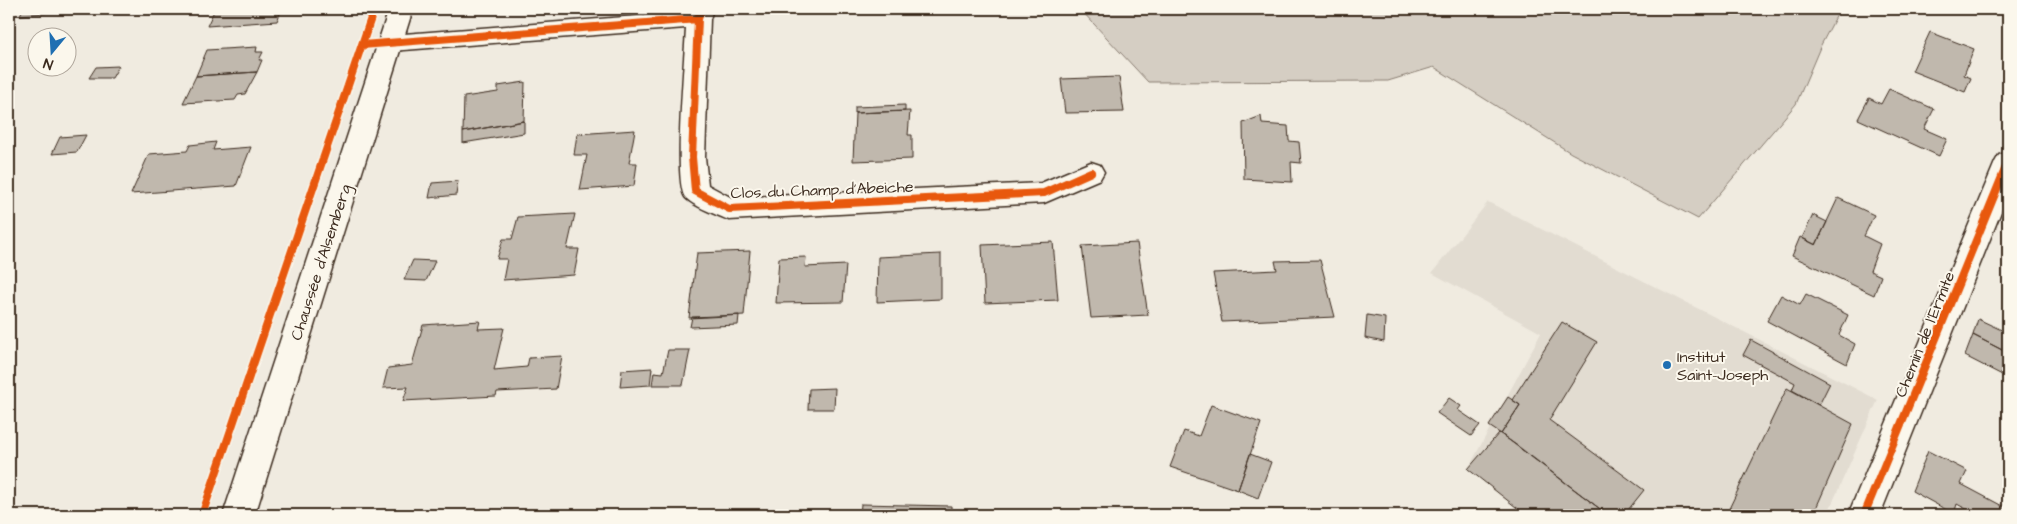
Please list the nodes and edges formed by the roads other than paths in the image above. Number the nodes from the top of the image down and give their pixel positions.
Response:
1 (401, 9) edge
2 (700, 14) edge
3 (390, 43) junction
4 (2008, 162) edge
5 (1092, 172) dead end
6 (239, 515) edge
7 (1864, 515) edge

1 - 3 street, Chaussée d'Alsemberg
2 - 3 street, Clos du Champ d'Abeiche
2 - 5 street, Clos du Champ d'Abeiche
3 - 6 street, Chaussée d'Alsemberg
4 - 7 street, Chemin de l'Ermite

